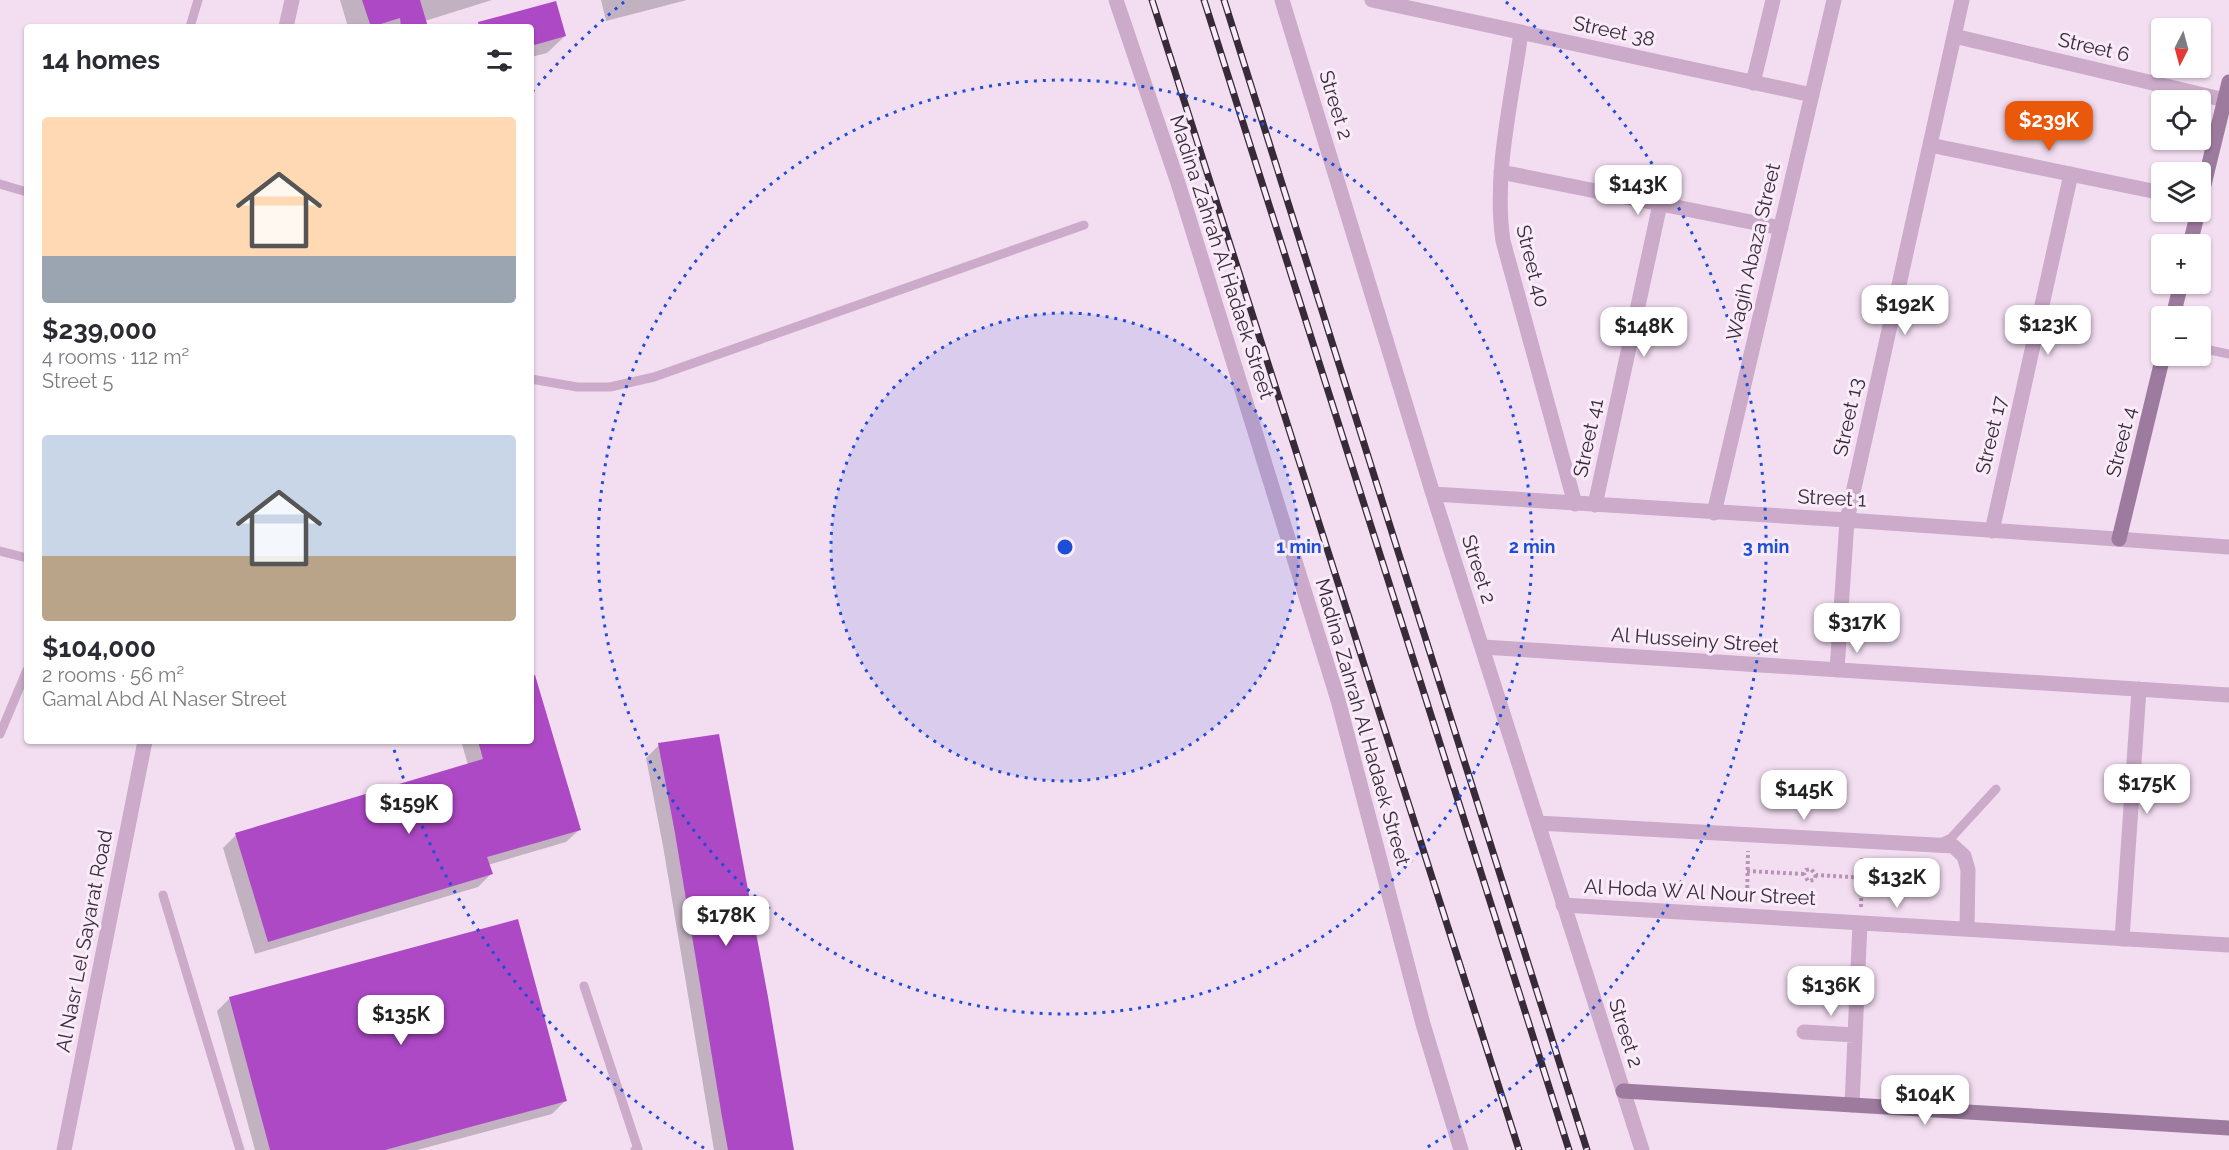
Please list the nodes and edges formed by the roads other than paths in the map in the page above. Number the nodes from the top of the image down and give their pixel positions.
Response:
1 (198, 0) edge
2 (292, 0) edge
3 (1116, 0) edge
4 (1282, 0) edge
5 (1372, 0) edge
6 (1773, 0) edge
7 (1834, 0) edge
8 (1962, 0) edge
9 (1414, 4) edge
10 (191, 24) edge
11 (287, 24) edge
12 (1521, 32) junction
13 (1954, 36) junction
14 (1753, 82) junction
15 (2229, 82) edge
16 (1812, 95) junction
17 (2225, 99) junction
18 (1930, 145) junction
19 (2210, 162) edge
20 (1501, 172) junction
21 (2072, 174) junction
22 (0, 184) edge
23 (24, 191) edge
24 (2151, 191) edge
25 (1660, 204) junction
26 (1084, 225) dead end
27 (1781, 228) junction
28 (2211, 350) edge
29 (2229, 354) edge
30 (2161, 366) edge
31 (534, 380) edge
32 (1433, 494) junction
33 (1575, 504) junction
34 (1595, 505) junction
35 (1714, 513) junction
36 (1847, 520) junction
37 (1992, 531) junction
38 (2119, 539) junction
39 (2229, 547) edge
40 (0, 551) edge
41 (24, 557) edge
42 (1483, 647) junction
43 (1837, 670) junction
44 (24, 677) edge
45 (2139, 689) junction
46 (2229, 695) edge
47 (0, 734) edge
48 (144, 744) edge
49 (1996, 789) dead end
50 (1539, 823) junction
51 (1938, 844) junction
52 (163, 896) dead end
53 (1563, 905) junction
54 (1860, 923) junction
55 (1967, 930) junction
56 (2122, 939) junction
57 (2229, 945) edge
58 (584, 986) dead end
59 (1804, 1032) dead end
60 (1855, 1035) junction
61 (1623, 1091) junction
62 (1852, 1105) junction
63 (2229, 1128) edge
64 (64, 1150) edge
65 (240, 1150) edge
66 (637, 1150) edge
67 (1461, 1150) edge
68 (1642, 1150) edge

1 - 10 lane
2 - 11 street
3 - 67 street, Madina Zahrah Al Hadaek Street
4 - 32 street, Street 2
5 - 9 street, Street 38
6 - 14 street
7 - 16 street, Wagih Abaza Street
8 - 13 street, Street 13
9 - 12 street, Street 38
12 - 14 street, Street 38
12 - 20 street, Street 40
13 - 17 street, Street 6
13 - 18 street, Street 13
14 - 16 street, Street 38
15 - 17 street
16 - 27 street, Wagih Abaza Street
17 - 19 street
18 - 21 street
18 - 36 street, Street 13
20 - 25 street
20 - 33 street, Street 40
21 - 24 street
21 - 37 street, Street 17
22 - 23 lane
25 - 27 street
25 - 34 street, Street 41
26 - 31 lane
27 - 35 street, Wagih Abaza Street
28 - 29 lane
30 - 38 street, Street 4
32 - 33 street, Street 1
32 - 42 street, Street 2
33 - 34 street, Street 1
34 - 35 street, Street 1
35 - 36 street, Street 1
36 - 37 street, Street 1
36 - 43 street, Street 13
37 - 38 street, Street 1
38 - 39 street, Street 1
40 - 41 lane
42 - 43 street, Al Husseiny Street
42 - 50 street, Street 2
43 - 45 street, Al Husseiny Street
44 - 47 lane
45 - 46 street, Al Husseiny Street
45 - 56 street
48 - 64 street, Al Nasr Lel Sayarat Road
49 - 51 lane
50 - 51 street
50 - 53 street, Street 2
51 - 55 street
52 - 65 lane
53 - 54 street, Al Hoda W Al Nour Street
53 - 61 street, Street 2
54 - 55 street, Al Hoda W Al Nour Street
54 - 60 street
55 - 56 street, Al Hoda W Al Nour Street
56 - 57 street, Al Hoda W Al Nour Street
58 - 66 lane
59 - 60 street
60 - 62 street
61 - 62 street
61 - 68 street, Street 2
62 - 63 street

